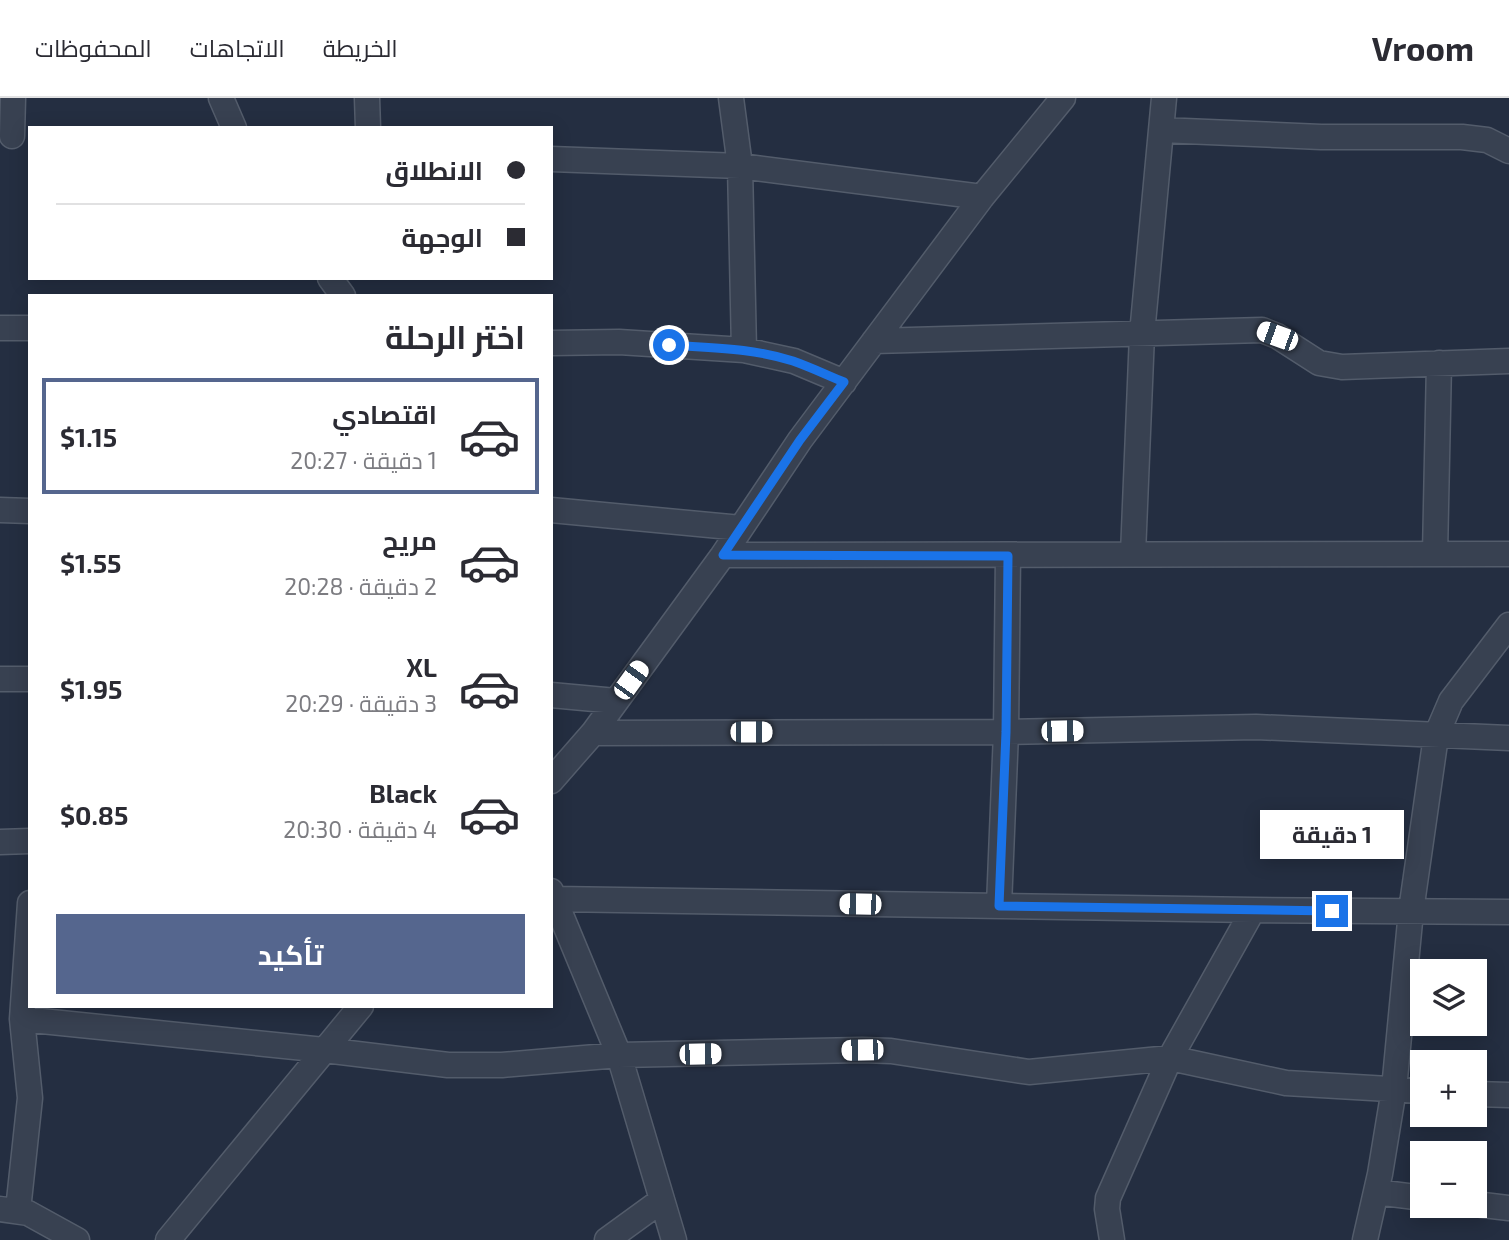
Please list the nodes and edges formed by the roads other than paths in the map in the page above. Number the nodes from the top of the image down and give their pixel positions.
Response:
1 (13, 98) edge
2 (221, 98) edge
3 (367, 98) edge
4 (731, 98) edge
5 (1063, 98) edge
6 (1164, 98) edge
7 (233, 126) edge
8 (368, 126) edge
9 (1161, 130) junction
10 (14, 137) edge
11 (1509, 151) edge
12 (553, 159) edge
13 (740, 166) junction
14 (982, 197) junction
15 (0, 328) edge
16 (28, 328) edge
17 (1142, 334) junction
18 (874, 341) junction
19 (553, 344) edge
20 (744, 350) junction
21 (1509, 361) edge
22 (1438, 363) junction
23 (844, 382) junction
24 (0, 510) edge
25 (553, 510) edge
26 (28, 511) edge
27 (741, 528) junction
28 (1133, 554) junction
29 (1435, 554) junction
30 (1509, 554) edge
31 (723, 555) junction
32 (1008, 556) junction
33 (1509, 625) edge
34 (0, 679) edge
35 (28, 679) edge
36 (553, 695) edge
37 (616, 701) junction
38 (1006, 732) junction
39 (593, 733) junction
40 (1436, 736) junction
41 (1509, 738) edge
42 (553, 779) edge
43 (28, 841) edge
44 (0, 842) edge
45 (553, 895) edge
46 (999, 906) junction
47 (1254, 910) junction
48 (1411, 911) junction
49 (1509, 912) edge
50 (28, 932) edge
51 (359, 1008) edge
52 (22, 1019) junction
53 (324, 1050) junction
54 (619, 1055) junction
55 (1170, 1058) junction
56 (1394, 1089) junction
57 (1410, 1090) edge
58 (1487, 1095) edge
59 (1509, 1096) edge
60 (1376, 1192) junction
61 (1410, 1196) edge
62 (662, 1200) junction
63 (1487, 1205) edge
64 (1509, 1208) edge
65 (9, 1209) edge
66 (76, 1240) edge
67 (168, 1240) edge
68 (607, 1240) edge
69 (674, 1240) edge
70 (1112, 1240) edge
71 (1365, 1240) edge

1 - 10 street
2 - 7 street
3 - 8 street
4 - 13 street
5 - 14 street
6 - 9 street
9 - 11 street
9 - 17 street
12 - 13 street
13 - 14 street
13 - 20 street
14 - 18 street
15 - 16 street
17 - 18 street
17 - 22 street
17 - 28 street
18 - 23 street
19 - 20 street
20 - 23 street
21 - 22 street
22 - 29 street
23 - 27 street
24 - 26 street
25 - 27 street
27 - 31 street
28 - 29 street
28 - 32 street
29 - 30 street
31 - 32 street
31 - 37 street
32 - 38 street
33 - 40 street
34 - 35 street
36 - 37 street
37 - 39 street
38 - 39 street
38 - 40 street
38 - 46 street
39 - 42 street
40 - 41 street
40 - 48 street
43 - 44 street
45 - 46 street
45 - 54 street
46 - 47 street
47 - 48 street
47 - 55 street
48 - 49 street
48 - 56 street
50 - 52 street
51 - 53 street
52 - 53 street
52 - 65 street
53 - 54 street
53 - 67 street
54 - 55 street
54 - 62 street
55 - 56 street
55 - 70 street
56 - 57 street
56 - 60 street
58 - 59 street
60 - 61 street
60 - 71 street
62 - 68 street
62 - 69 street
63 - 64 street
65 - 66 street

